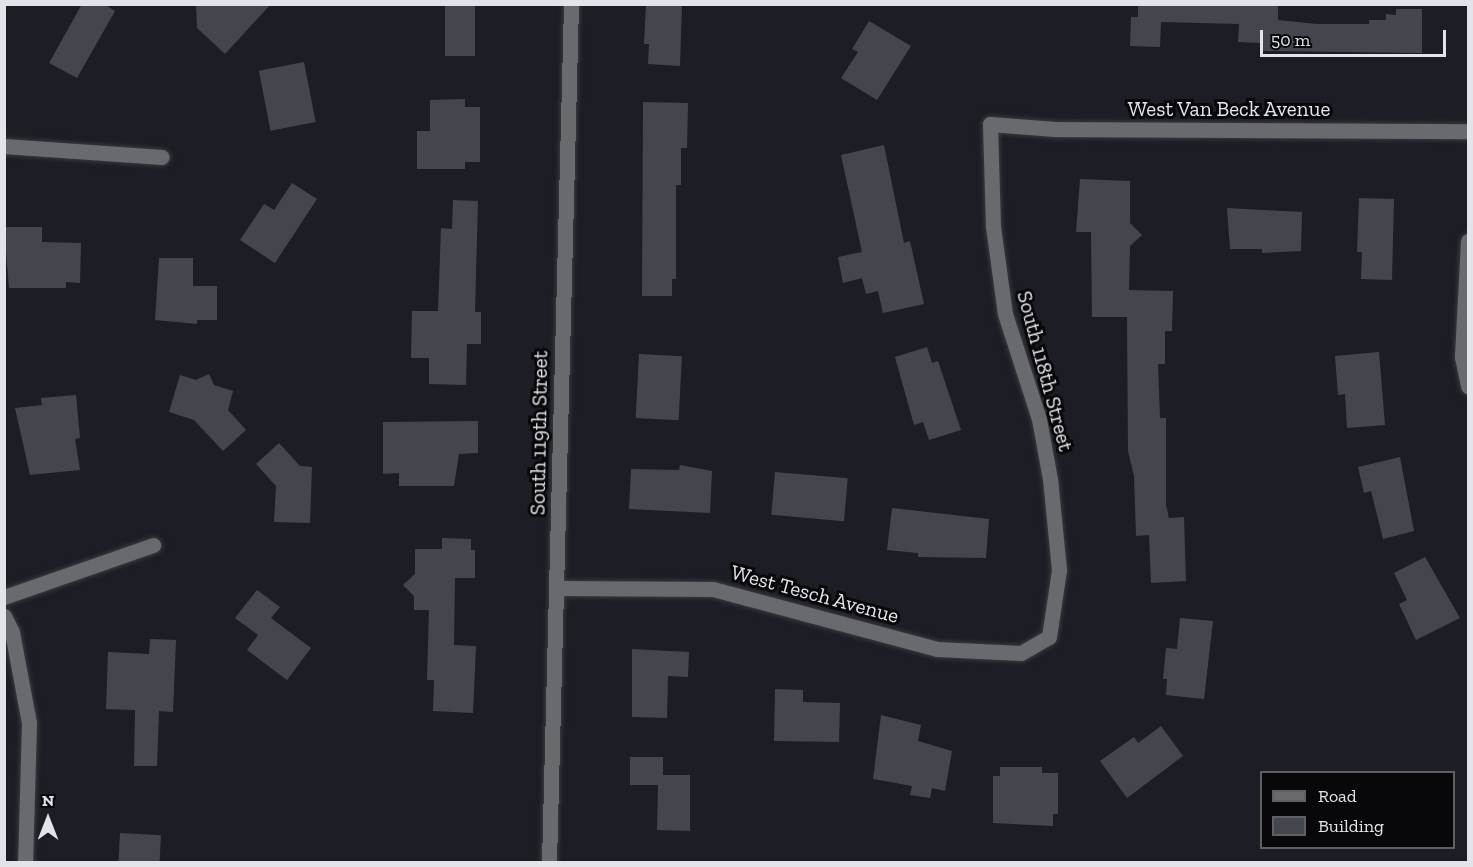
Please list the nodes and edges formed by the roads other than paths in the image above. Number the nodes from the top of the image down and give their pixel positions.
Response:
1 (571, 4) edge
2 (990, 124) joint
3 (1468, 131) edge
4 (4, 146) edge
5 (162, 157) dead end
6 (1468, 241) edge
7 (1468, 386) edge
8 (153, 545) dead end
9 (556, 588) junction
10 (4, 597) edge
11 (4, 616) edge
12 (1053, 628) joint
13 (25, 862) edge
14 (549, 862) edge

1 - 9 street, South 119th Street
2 - 3 street, West Van Beck Avenue
2 - 12 street, South 118th Street
4 - 5 street
6 - 7 street
8 - 10 street
9 - 12 street, West Tesch Avenue
9 - 14 street, South 119th Street
11 - 13 street

